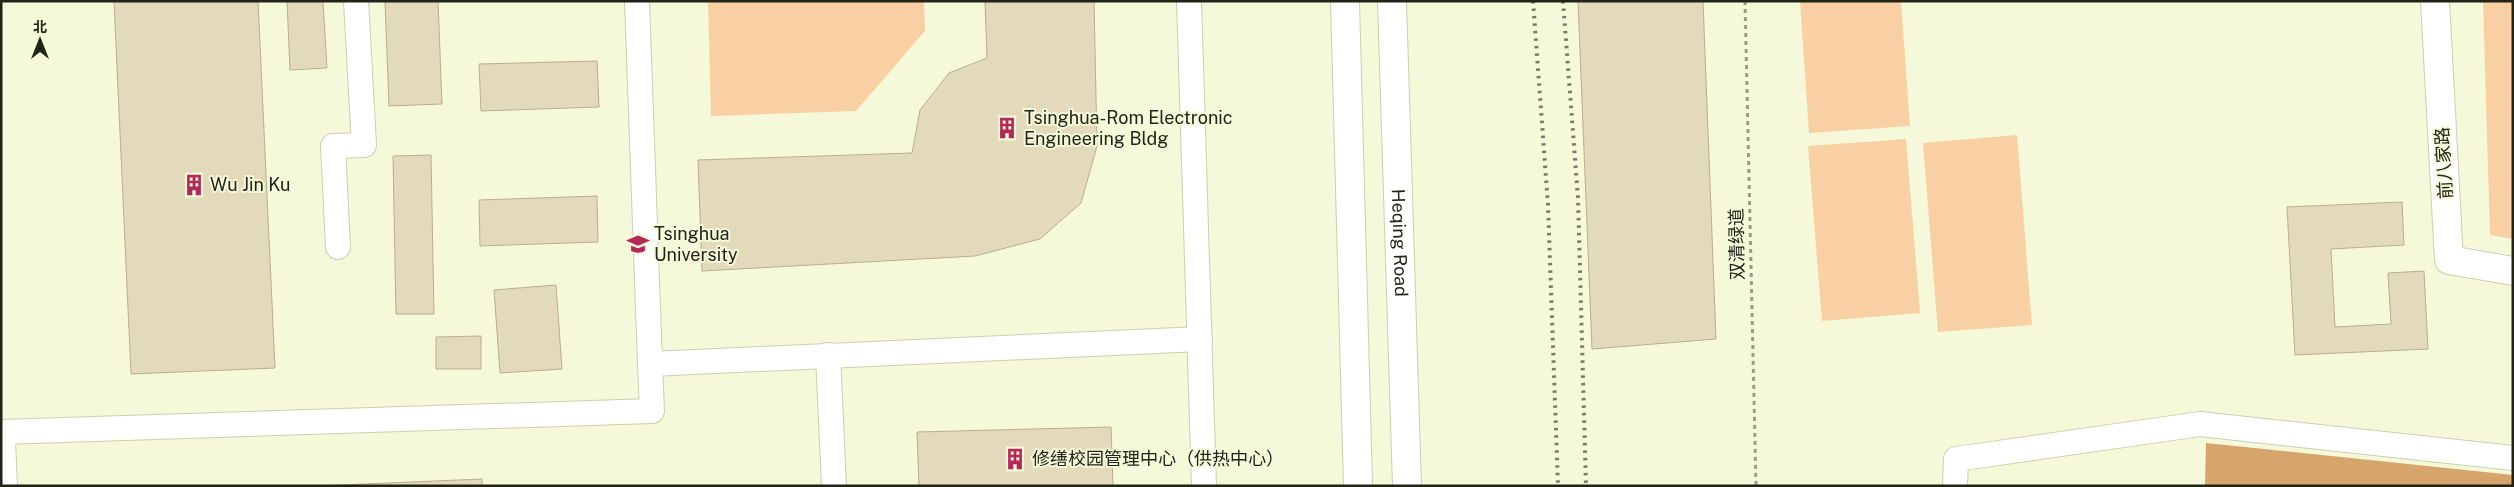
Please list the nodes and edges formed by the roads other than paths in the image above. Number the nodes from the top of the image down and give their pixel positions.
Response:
1 (356, 1) edge
2 (637, 1) edge
3 (1189, 1) edge
4 (1345, 1) edge
5 (1392, 1) edge
6 (2435, 1) edge
7 (338, 247) dead end
8 (2513, 271) edge
9 (1200, 340) junction
10 (828, 355) junction
11 (650, 364) junction
12 (1, 432) edge
13 (1, 441) edge
14 (2513, 458) edge
15 (3, 486) edge
16 (834, 486) edge
17 (1204, 486) edge
18 (1358, 486) edge
19 (1407, 486) edge
20 (1955, 486) edge

1 - 7 lane
2 - 11 lane
3 - 9 lane
4 - 18 main road
5 - 19 main road, Heqing Road
6 - 8 main road, 前八家路
9 - 10 lane
9 - 17 lane
10 - 11 lane
10 - 16 lane
11 - 12 lane
13 - 15 main road
14 - 20 lane

